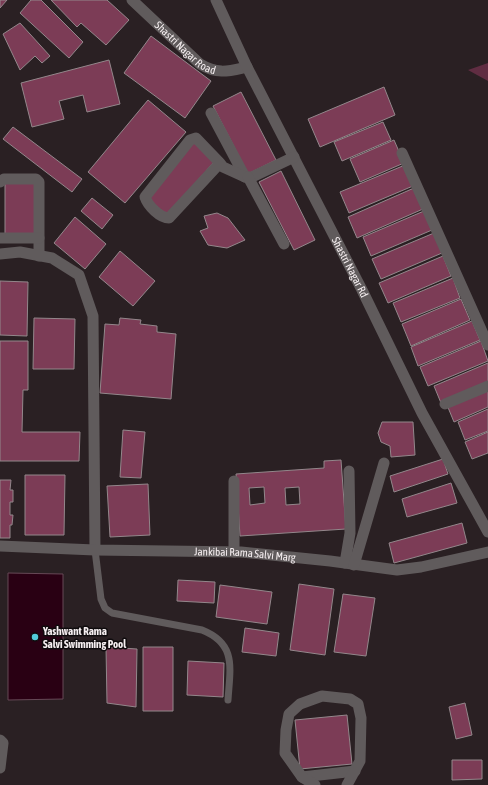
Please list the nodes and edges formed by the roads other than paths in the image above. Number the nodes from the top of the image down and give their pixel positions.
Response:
1 (132, 0) edge
2 (216, 0) edge
3 (247, 67) junction
4 (211, 113) dead end
5 (402, 153) dead end
6 (294, 157) junction
7 (220, 163) junction
8 (247, 177) junction
9 (0, 182) edge
10 (0, 238) edge
11 (39, 238) junction
12 (284, 244) dead end
13 (0, 254) edge
14 (39, 256) junction
15 (488, 345) edge
16 (488, 386) edge
17 (445, 404) dead end
18 (384, 463) dead end
19 (349, 471) dead end
20 (234, 481) dead end
21 (487, 529) edge
22 (0, 546) edge
23 (95, 550) junction
24 (234, 552) junction
25 (488, 552) edge
26 (350, 564) junction
27 (228, 700) dead end
28 (0, 740) edge
29 (0, 768) edge
30 (355, 771) junction
31 (302, 777) junction
32 (315, 785) edge
33 (347, 785) edge

1 - 3 street, Shastri Nagar Road
2 - 3 street, Shastri Nagar Rd
3 - 6 street, Shastri Nagar Rd
4 - 8 street
5 - 15 street
6 - 8 street
6 - 21 street, Shastri Nagar Rd
7 - 7 street
7 - 8 street
8 - 12 street
9 - 11 street
10 - 11 street
11 - 14 street
13 - 14 street
14 - 23 street
16 - 17 street
18 - 26 street
19 - 26 street
20 - 24 street
22 - 23 street, Jankibai Rama Salvi Marg
23 - 24 street, Jankibai Rama Salvi Marg
23 - 27 lane
24 - 26 street, Jankibai Rama Salvi Marg
25 - 26 street, Jankibai Rama Salvi Marg
28 - 29 street
30 - 31 street
30 - 31 street
30 - 33 street
31 - 32 street

